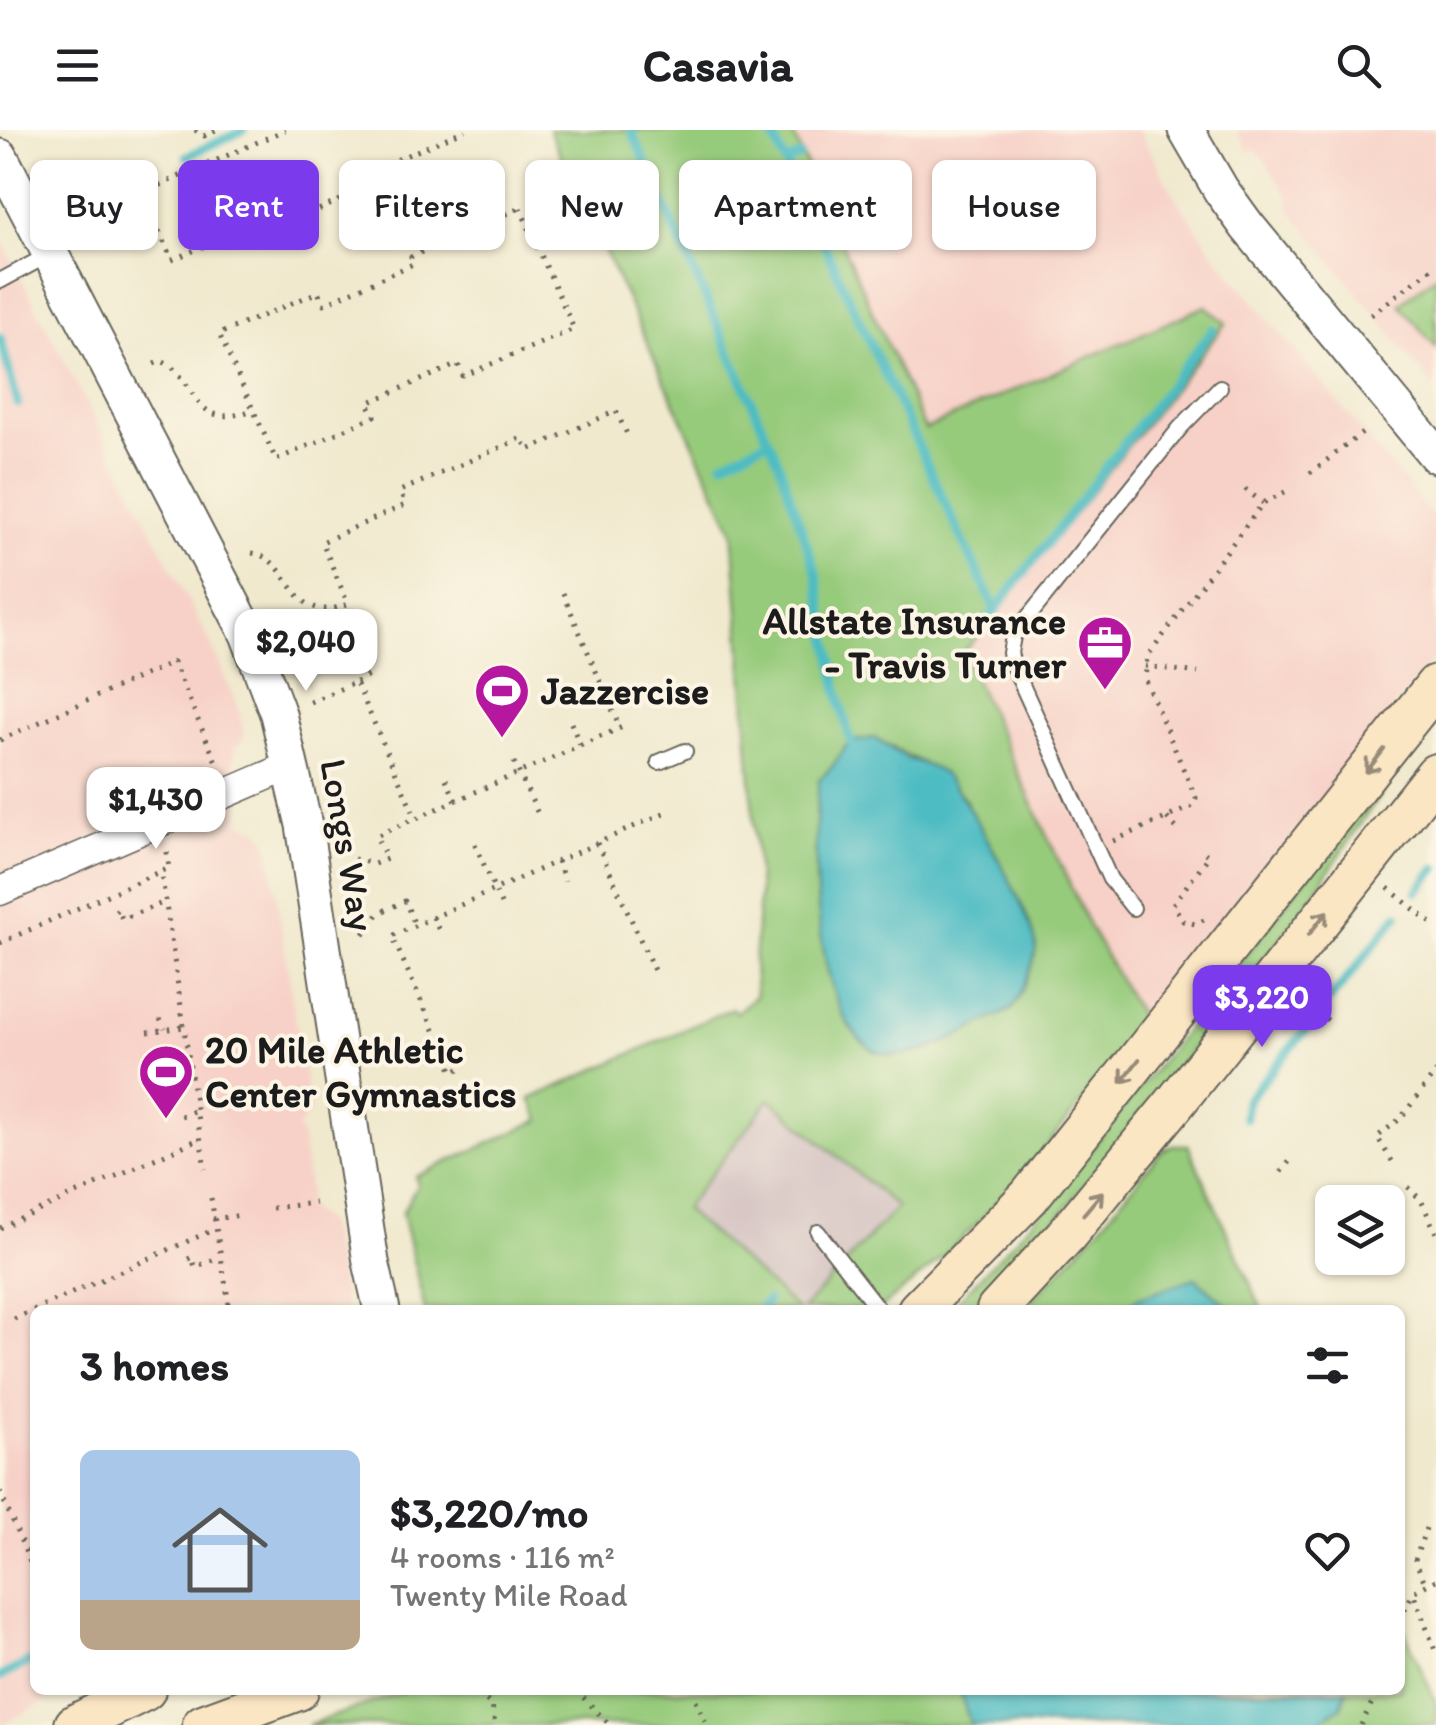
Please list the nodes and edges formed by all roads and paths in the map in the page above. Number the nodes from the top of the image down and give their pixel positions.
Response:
1 (195, 130) edge
2 (216, 130) edge
3 (285, 130) edge
4 (465, 130) edge
5 (1186, 130) edge
6 (0, 157) edge
7 (158, 187) edge
8 (158, 229) edge
9 (139, 250) edge
10 (140, 253) dead end
11 (50, 254) junction
12 (1436, 265) edge
13 (0, 281) edge
14 (1371, 315) dead end
15 (154, 364) dead end
16 (1220, 387) dead end
17 (253, 410) junction
18 (1365, 431) dead end
19 (627, 434) dead end
20 (1436, 455) edge
21 (1310, 474) dead end
22 (1246, 489) dead end
23 (1285, 492) dead end
24 (1263, 504) junction
25 (252, 553) dead end
26 (563, 593) dead end
27 (1145, 666) junction
28 (1198, 672) dead end
29 (368, 676) dead end
30 (356, 682) junction
31 (1436, 684) edge
32 (310, 702) dead end
33 (571, 723) dead end
34 (0, 740) edge
35 (580, 746) junction
36 (685, 751) dead end
37 (514, 762) dead end
38 (659, 762) dead end
39 (218, 764) dead end
40 (292, 765) junction
41 (519, 773) junction
42 (1436, 774) edge
43 (446, 780) dead end
44 (456, 802) junction
45 (664, 813) dead end
46 (539, 816) dead end
47 (416, 818) junction
48 (1167, 818) junction
49 (1182, 832) dead end
50 (174, 842) dead end
51 (474, 844) dead end
52 (598, 844) junction
53 (1096, 848) junction
54 (1205, 853) dead end
55 (354, 859) dead end
56 (557, 862) junction
57 (161, 871) junction
58 (565, 881) dead end
59 (1388, 888) dead end
60 (495, 890) junction
61 (0, 891) edge
62 (165, 902) junction
63 (501, 904) dead end
64 (1134, 908) dead end
65 (115, 911) dead end
66 (1432, 913) dead end
67 (433, 918) junction
68 (1424, 918) junction
69 (1204, 920) dead end
70 (415, 925) junction
71 (1436, 927) edge
72 (364, 934) dead end
73 (441, 935) dead end
74 (0, 943) edge
75 (656, 978) dead end
76 (1300, 998) dead end
77 (160, 1019) dead end
78 (1330, 1022) dead end
79 (184, 1027) junction
80 (165, 1029) junction
81 (148, 1032) dead end
82 (459, 1069) dead end
83 (1436, 1072) edge
84 (196, 1110) junction
85 (181, 1116) dead end
86 (201, 1138) junction
87 (1293, 1157) dead end
88 (1392, 1160) dead end
89 (206, 1169) dead end
90 (1280, 1172) dead end
91 (1408, 1187) dead end
92 (211, 1198) dead end
93 (315, 1203) dead end
94 (272, 1208) dead end
95 (242, 1214) dead end
96 (1433, 1218) edge
97 (214, 1219) junction
98 (0, 1228) edge
99 (215, 1229) junction
100 (818, 1232) dead end
101 (1436, 1233) edge
102 (220, 1256) junction
103 (188, 1259) dead end
104 (48, 1305) edge
105 (229, 1305) edge
106 (381, 1305) edge
107 (875, 1305) edge
108 (924, 1305) edge
109 (1003, 1305) edge
110 (30, 1312) edge
111 (14, 1319) dead end
112 (0, 1492) edge
113 (1426, 1528) dead end
114 (30, 1562) edge
115 (1436, 1580) edge
116 (1426, 1585) junction
117 (1413, 1592) junction
118 (1405, 1608) edge
119 (1436, 1653) edge
120 (134, 1695) edge
121 (285, 1695) edge
122 (479, 1695) edge
123 (581, 1695) edge
124 (1376, 1695) edge
125 (696, 1700) dead end
126 (75, 1725) edge
127 (204, 1725) edge
128 (495, 1725) edge
129 (610, 1725) edge
130 (707, 1725) edge
131 (1361, 1725) edge

1 - 2 path
3 - 7 path
4 - 8 path
5 - 20 street
6 - 11 street, Longs Way
9 - 10 path
11 - 13 lane
11 - 40 street, Longs Way
12 - 14 path
15 - 17 path
16 - 53 lane
17 - 17 path
18 - 21 path
19 - 25 path
22 - 24 path
23 - 24 path
24 - 27 path
26 - 35 path
27 - 28 path
27 - 48 path
29 - 30 path
30 - 32 path
30 - 47 path
31 -> 108 main road
33 - 35 path
34 - 39 path
35 - 41 path
36 - 38 lane
37 - 41 path
40 - 61 street
40 - 106 street, Longs Way
41 - 44 path
41 - 46 path
109 -> 42 main road
43 - 44 path
44 - 47 path
45 - 52 path
47 - 55 path
48 - 49 path
48 - 53 path
50 - 57 path
51 - 60 path
52 - 56 path
52 - 75 path
53 - 64 lane
54 - 69 path
56 - 58 path
56 - 60 path
57 - 62 path
57 - 74 path
59 - 68 path
60 - 63 path
60 - 67 path
62 - 65 path
62 - 79 path
66 - 68 path
67 - 70 path
67 - 73 path
68 - 71 path
70 - 72 path
70 - 82 path
76 - 78 path
77 - 80 path
79 - 80 path
79 - 84 path
80 - 81 path
83 - 88 path
84 - 85 path
84 - 86 path
86 - 89 path
86 - 98 path
87 - 90 path
91 - 96 path
92 - 97 path
93 - 94 path
95 - 97 path
96 - 101 path
97 - 99 path
99 - 102 path
99 - 104 path
100 - 107 lane
102 - 103 path
102 - 105 path
110 - 111 path
112 - 114 path
113 - 116 path
115 - 116 path
116 - 117 path
117 - 118 path
117 - 119 path
120 - 126 main road
121 - 127 main road
122 - 128 path
123 - 129 path
124 - 131 path
125 - 130 path

